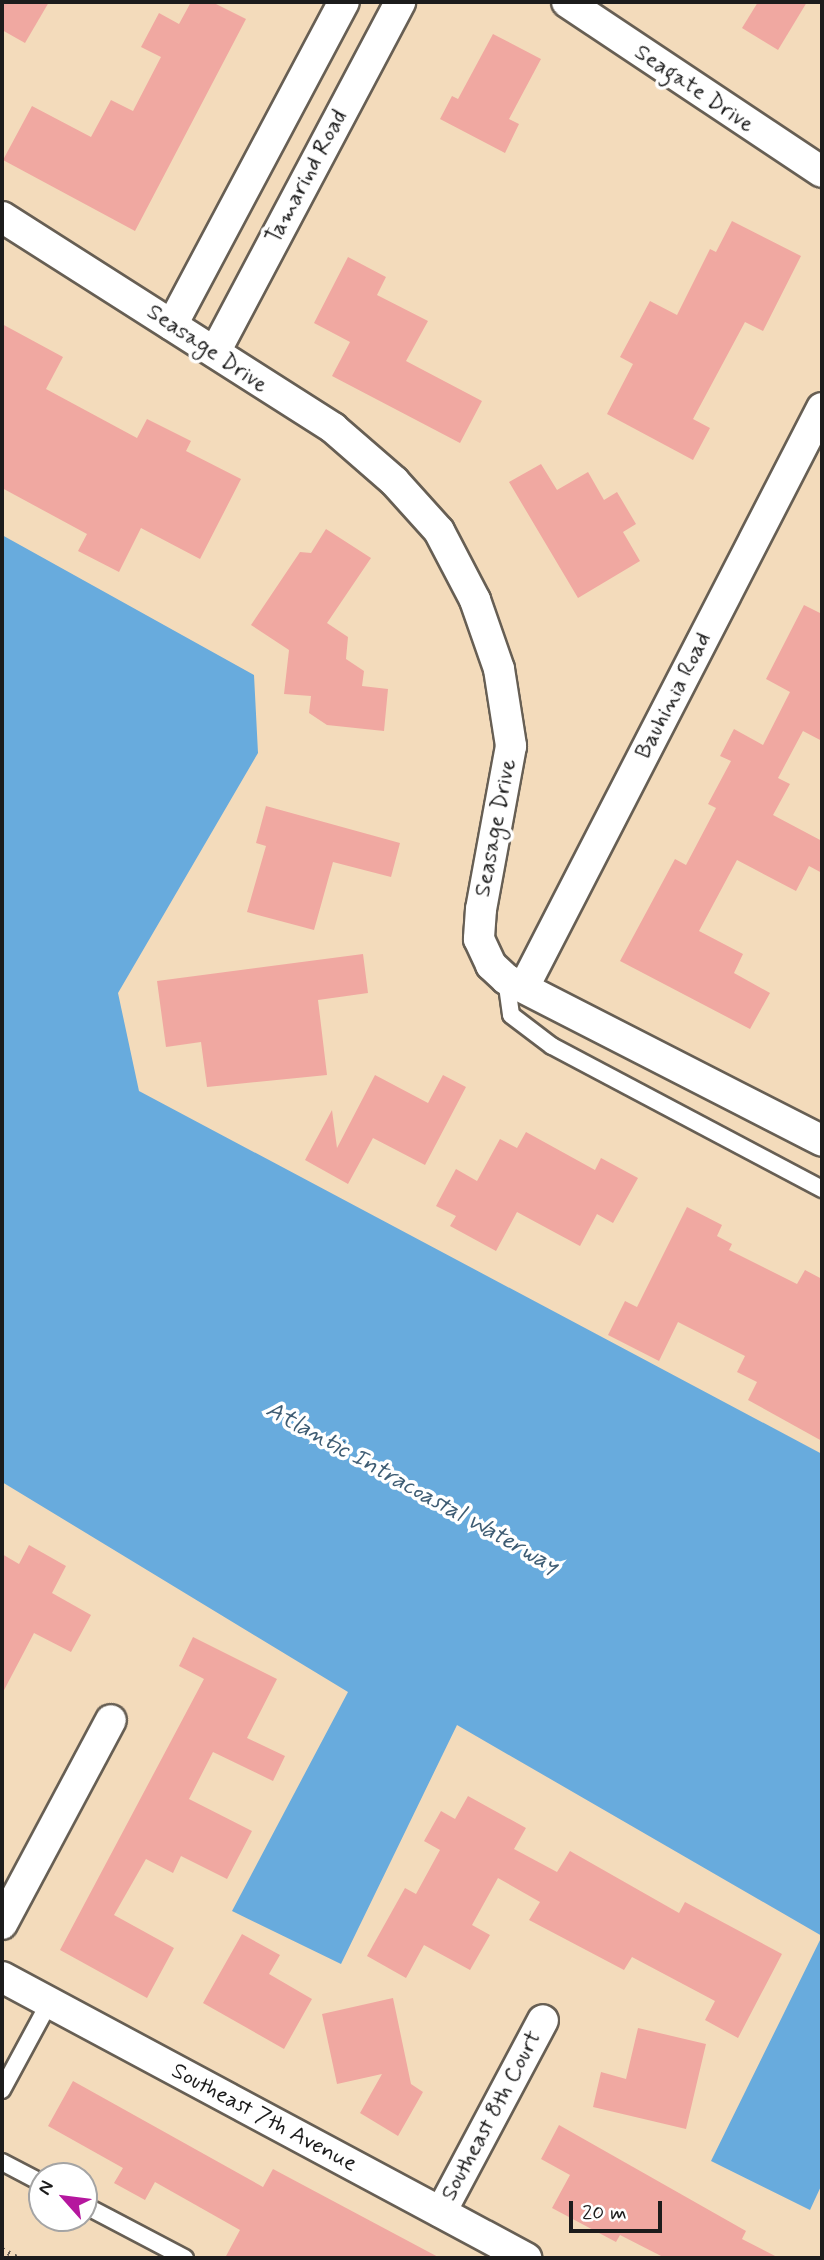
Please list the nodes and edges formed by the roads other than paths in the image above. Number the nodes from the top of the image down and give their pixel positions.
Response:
1 (344, 2) edge
2 (400, 2) edge
3 (567, 2) edge
4 (822, 172) edge
5 (2, 217) edge
6 (172, 325) junction
7 (215, 352) junction
8 (822, 408) edge
9 (516, 982) junction
10 (822, 1141) edge
11 (822, 1189) edge
12 (111, 1720) dead end
13 (2, 1924) edge
14 (2, 1978) edge
15 (49, 2003) junction
16 (543, 2020) dead end
17 (2, 2090) edge
18 (2, 2162) edge
19 (28, 2176) edge
20 (98, 2212) edge
21 (440, 2212) junction
22 (185, 2258) edge
23 (526, 2258) edge

1 - 6 street
2 - 7 street, Tamarind Road
3 - 4 street, Seagate Drive
5 - 6 street, Seasage Drive
6 - 7 street, Seasage Drive
7 - 9 street, Seasage Drive
8 - 9 street, Bauhinia Road
9 - 10 street, Seasage Drive
9 - 11 lane
12 - 13 street
14 - 15 street, Southeast 7th Avenue
15 - 17 lane
15 - 21 street, Southeast 7th Avenue
16 - 21 street, Southeast 8th Court
18 - 19 lane
20 - 22 lane
21 - 23 street, Southeast 7th Avenue

